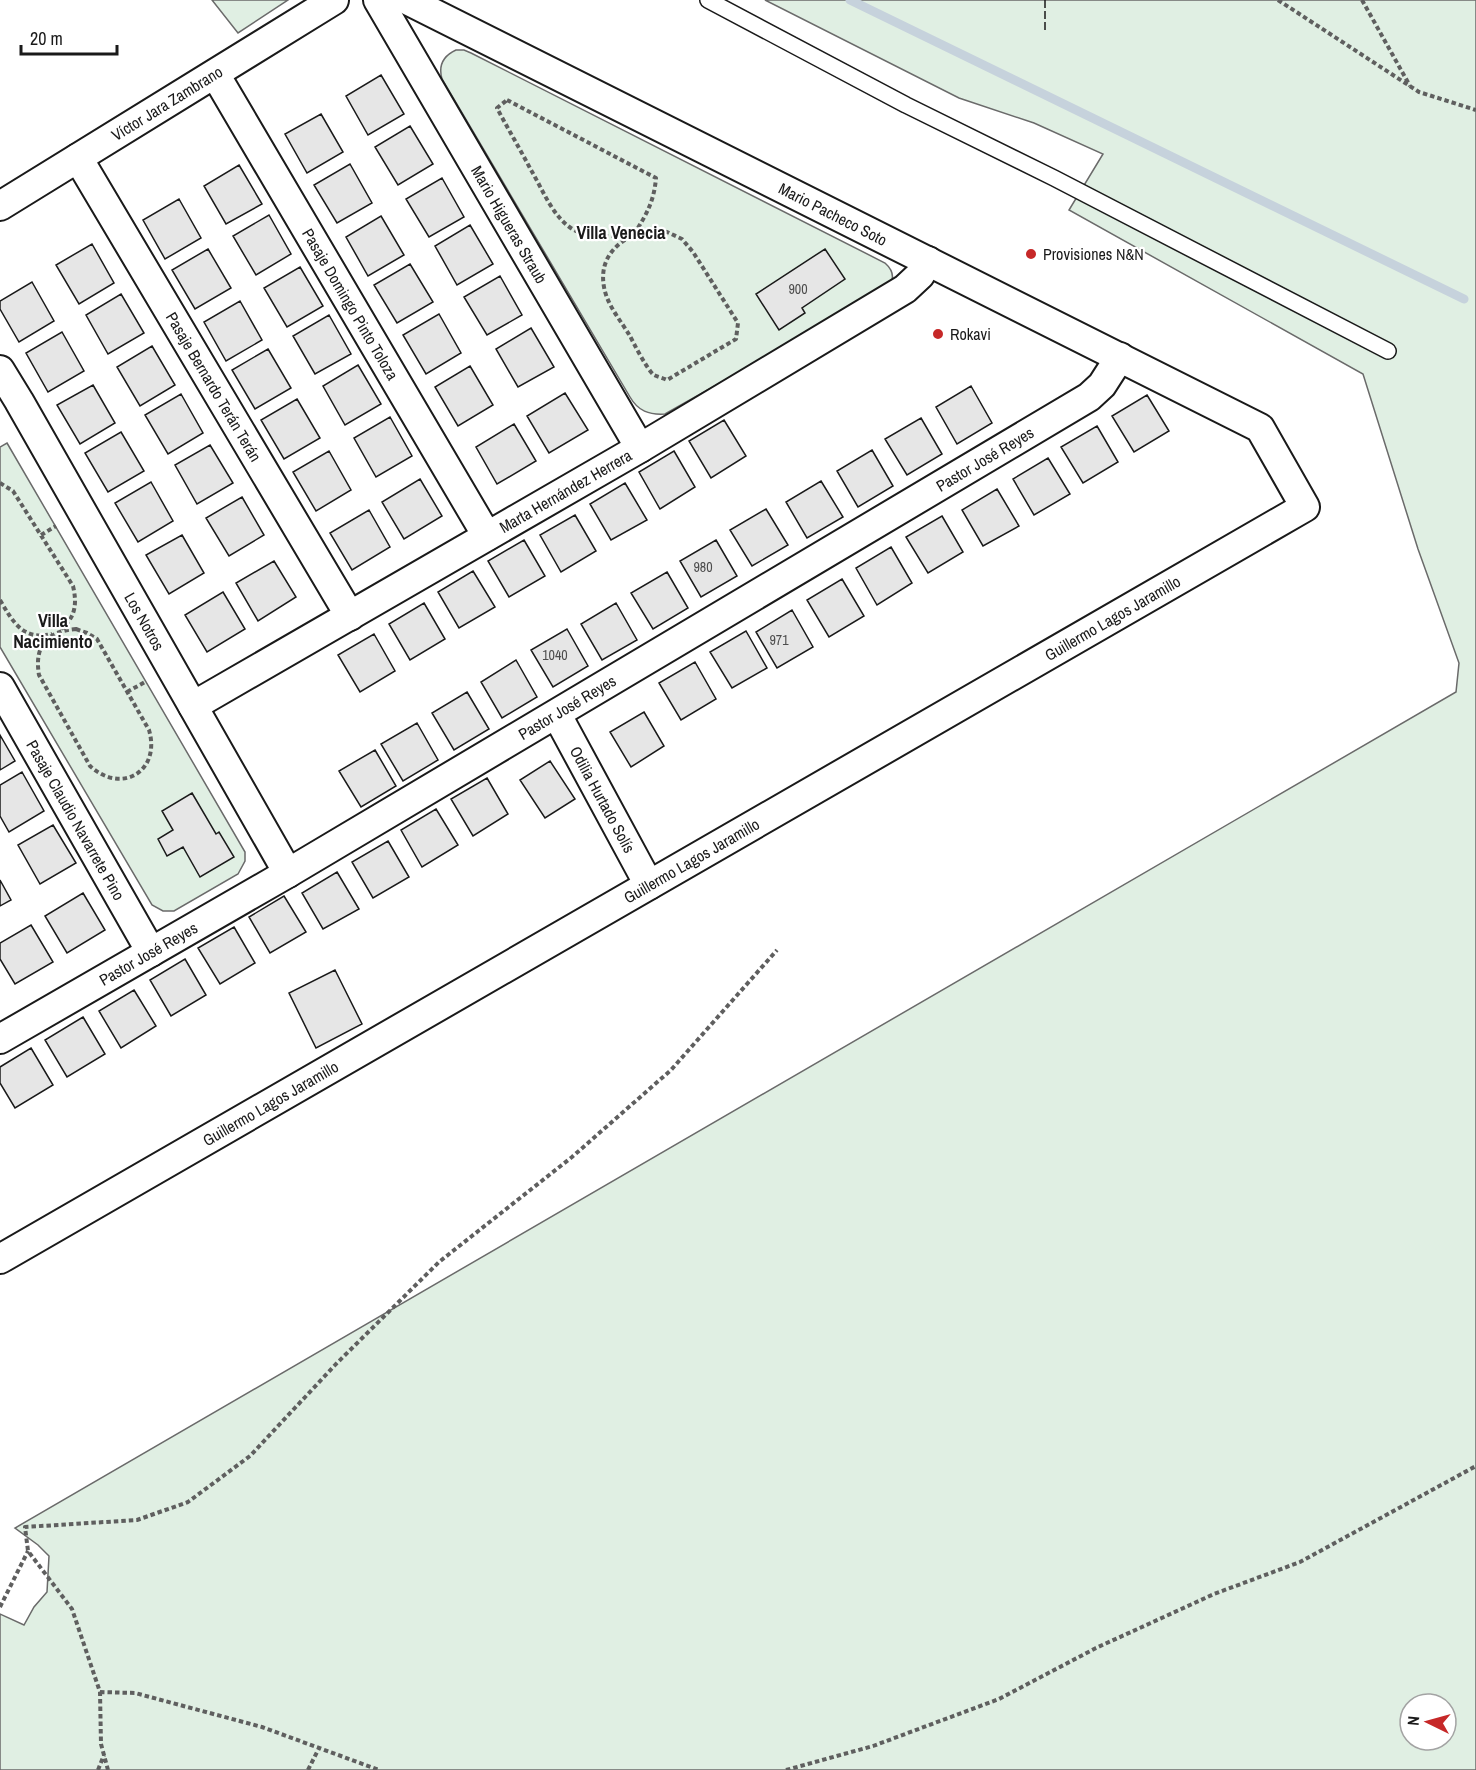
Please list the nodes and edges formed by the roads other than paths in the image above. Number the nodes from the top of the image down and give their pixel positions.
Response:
1 (334, 0) edge
2 (378, 0) edge
3 (406, 0) edge
4 (708, 0) edge
5 (215, 74) junction
6 (78, 158) junction
7 (0, 206) edge
8 (928, 261) junction
9 (1388, 351) dead end
10 (1120, 357) junction
11 (0, 370) edge
12 (10, 407) edge
13 (1260, 428) joint
14 (640, 448) junction
15 (487, 536) junction
16 (350, 616) junction
17 (0, 687) edge
18 (193, 706) junction
19 (557, 715) junction
20 (288, 873) junction
21 (649, 885) junction
22 (151, 952) junction
23 (2, 1034) edge
24 (0, 1259) edge

1 - 5 street, Víctor Jara Zambrano
2 - 14 street, Mario Higueras Straub
3 - 8 street, Mario Pacheco Soto
4 - 9 lane
5 - 6 street, Víctor Jara Zambrano
5 - 15 street, Pasaje Domingo Pinto Toloza
6 - 7 street, Víctor Jara Zambrano
6 - 16 street, Pasaje Bernardo Terán Terán
8 - 10 street, Mario Pacheco Soto
8 - 14 street, Marta Hernández Herrera
10 - 13 street, Mario Pacheco Soto
10 - 19 street, Pastor José Reyes
11 - 12 street, Los Notros
12 - 18 street, Los Notros
13 - 21 street, Guillermo Lagos Jaramillo
14 - 15 street, Marta Hernández Herrera
15 - 16 street, Marta Hernández Herrera
16 - 18 street, Marta Hernández Herrera
17 - 22 street, Pasaje Claudio Navarrete Pino
18 - 20 street, Los Notros
19 - 20 street, Pastor José Reyes
19 - 21 street, Odilia Hurtado Solís
20 - 22 street, Pastor José Reyes
21 - 24 street, Guillermo Lagos Jaramillo
22 - 23 street, Pastor José Reyes

